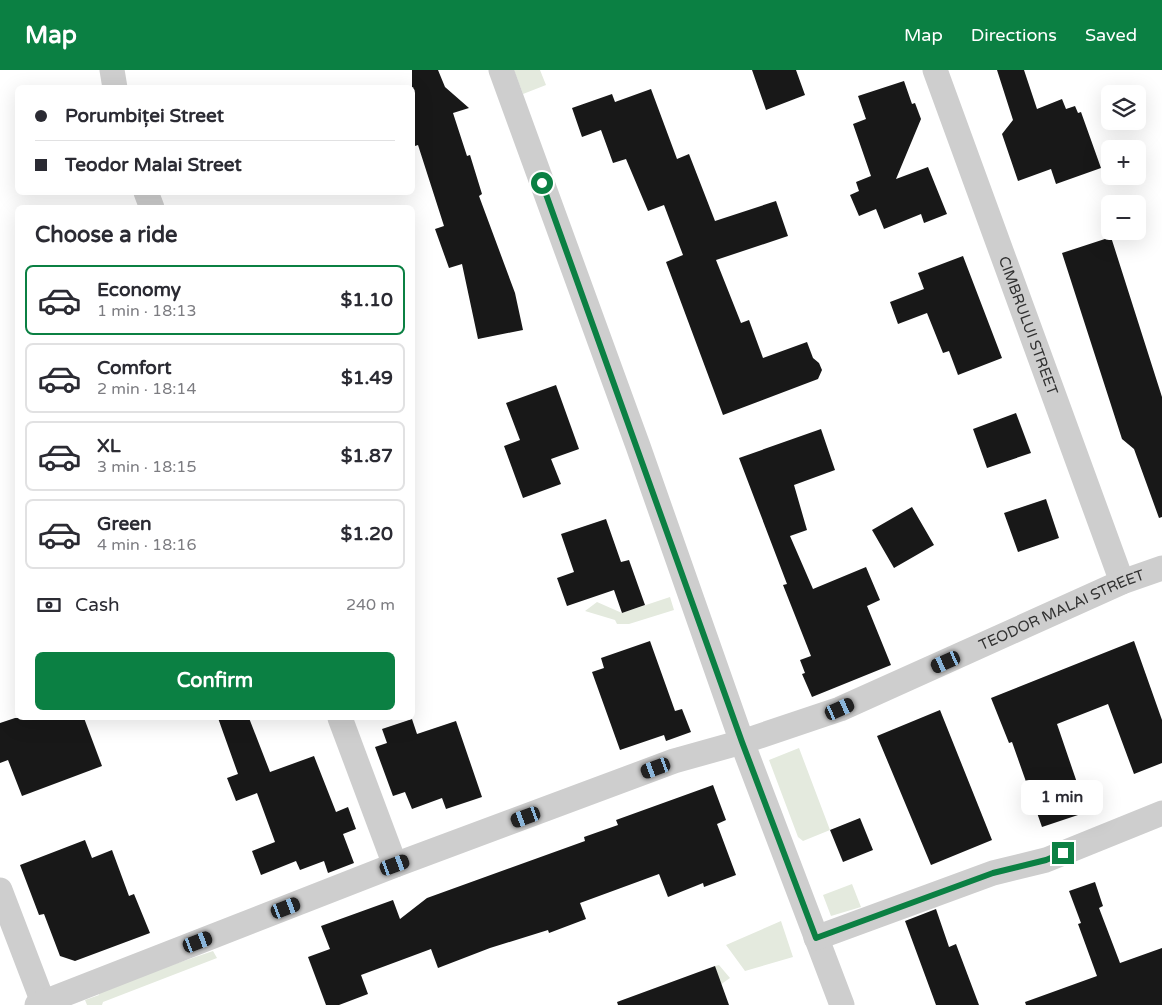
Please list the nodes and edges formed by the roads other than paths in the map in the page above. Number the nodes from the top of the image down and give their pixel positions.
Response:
1 (112, 70) edge
2 (501, 70) edge
3 (935, 70) edge
4 (114, 85) edge
5 (1162, 568) edge
6 (1122, 582) junction
7 (341, 720) edge
8 (742, 742) junction
9 (1162, 813) edge
10 (395, 865) junction
11 (0, 890) edge
12 (816, 938) junction
13 (41, 1004) edge
14 (842, 1005) edge

1 - 4 street
2 - 8 street
3 - 6 street, CIMBRULUI STREET
5 - 6 street, TEODOR MALAI STREET
6 - 8 street, TEODOR MALAI STREET
7 - 10 street
8 - 10 street, TEODOR MALAI STREET
8 - 12 street
9 - 12 street
10 - 13 street, TEODOR MALAI STREET
11 - 13 street
12 - 14 street

